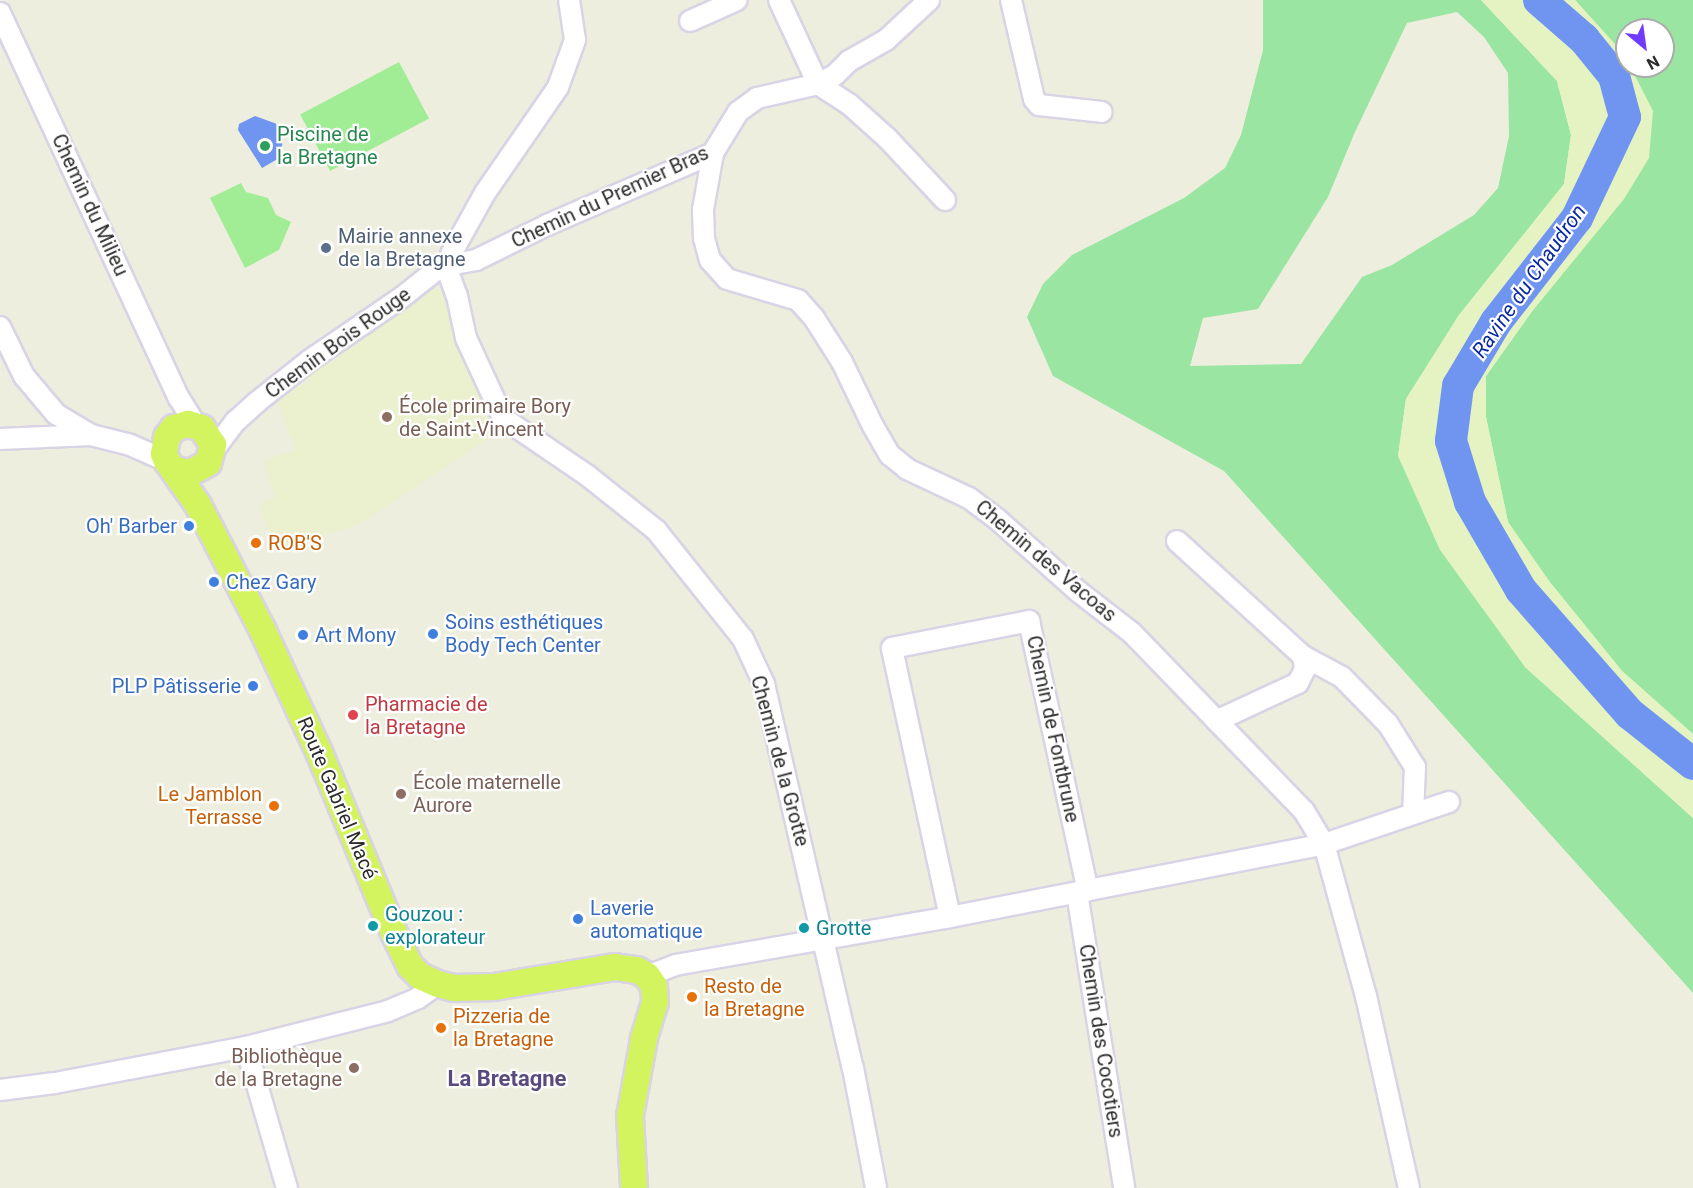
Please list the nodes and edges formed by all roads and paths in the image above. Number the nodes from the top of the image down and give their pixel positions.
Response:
1 (569, 0) edge
2 (737, 0) edge
3 (779, 0) edge
4 (929, 0) edge
5 (1011, 0) edge
6 (0, 13) edge
7 (690, 21) dead end
8 (818, 84) junction
9 (1102, 112) dead end
10 (713, 153) junction
11 (945, 200) dead end
12 (448, 263) junction
13 (0, 327) edge
14 (236, 421) junction
15 (91, 435) junction
16 (0, 439) edge
17 (180, 441) junction
18 (208, 460) junction
19 (198, 505) junction
20 (1177, 541) dead end
21 (1303, 656) junction
22 (1216, 721) junction
23 (1449, 802) dead end
24 (1413, 814) junction
25 (1324, 844) junction
26 (1083, 892) junction
27 (950, 917) junction
28 (821, 941) junction
29 (647, 976) junction
30 (438, 984) junction
31 (246, 1047) junction
32 (0, 1090) edge
33 (287, 1188) edge
34 (634, 1188) edge
35 (876, 1188) edge
36 (1124, 1188) edge
37 (1409, 1188) edge

1 - 12 street, Chemin Bois Rouge
2 - 7 street
3 - 8 street
4 - 8 street, Chemin du Premier Bras
5 - 9 street
6 - 17 street, Chemin du Milieu
8 - 10 street, Chemin du Premier Bras
8 - 11 street
10 - 12 street, Chemin du Premier Bras
10 - 22 street, Chemin des Vacoas
12 - 14 street, Chemin Bois Rouge
12 - 28 street, Chemin de la Grotte
13 - 15 street
14 - 17 street, Chemin Bois Rouge
14 - 18 street, Chemin Bois Rouge
15 - 16 street
15 - 17 street
17 - 18 main road
17 - 18 main road
17 - 19 main road, Route Gabriel Macé
18 - 19 main road
19 - 30 main road, Route Gabriel Macé
20 - 21 street
21 - 22 street
21 - 24 street
22 - 25 street, Chemin des Vacoas
23 - 24 street
24 - 25 street
25 - 26 street
25 - 37 street
26 - 27 street
26 - 27 street, Chemin de Fontbrune
26 - 36 street, Chemin des Cocotiers
27 - 28 street
28 - 29 street
28 - 35 street, Chemin de la Grotte
29 - 30 main road, Route Gabriel Macé
29 - 34 main road
30 - 31 street
31 - 32 street
31 - 33 street

